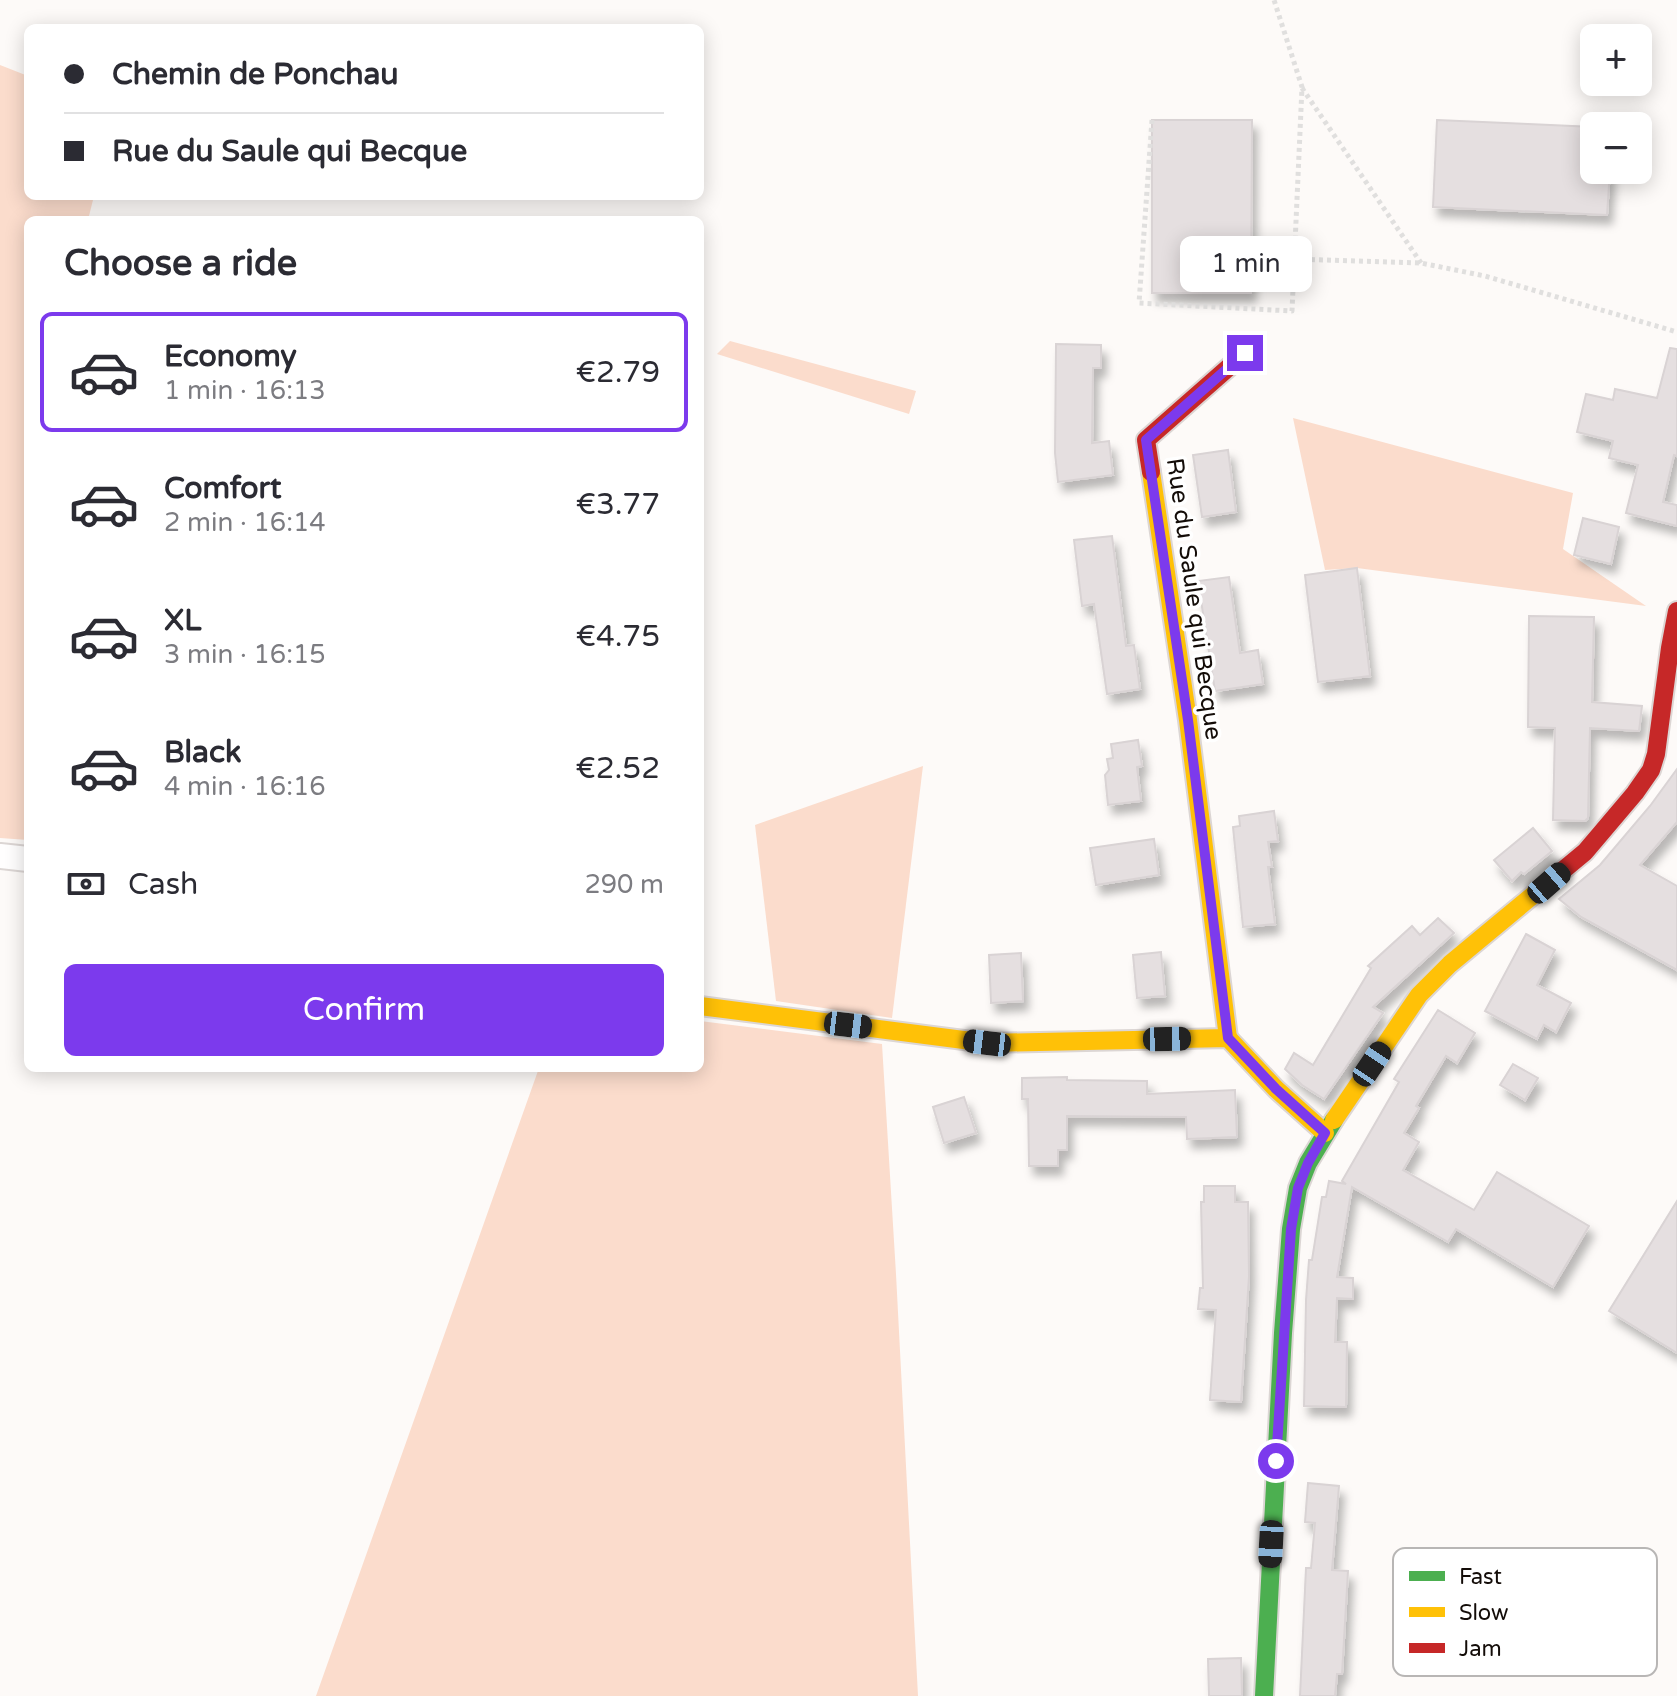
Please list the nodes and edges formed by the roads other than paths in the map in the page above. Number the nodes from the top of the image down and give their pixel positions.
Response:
1 (1245, 353) dead end
2 (1677, 611) edge
3 (0, 856) edge
4 (24, 859) edge
5 (704, 1007) edge
6 (1228, 1038) junction
7 (1325, 1133) junction
8 (1264, 1696) edge

1 - 6 street, Rue du Saule qui Becque
2 - 7 street
3 - 4 street
5 - 6 street
6 - 7 street
7 - 8 street

